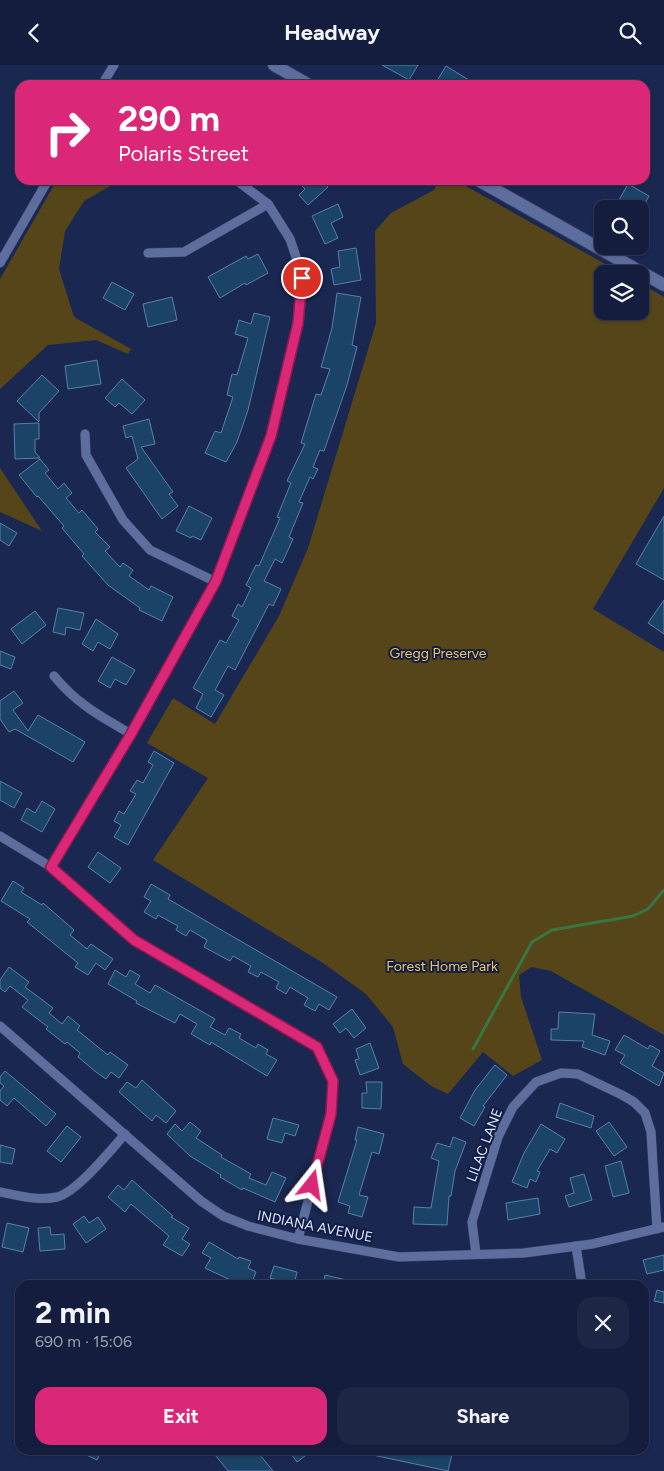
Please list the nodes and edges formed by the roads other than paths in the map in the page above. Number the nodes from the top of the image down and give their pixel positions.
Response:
1 (114, 65) edge
2 (274, 65) edge
3 (105, 80) edge
4 (300, 80) edge
5 (45, 185) edge
6 (243, 185) edge
7 (487, 185) edge
8 (268, 203) junction
9 (148, 253) dead end
10 (0, 263) edge
11 (664, 285) edge
12 (85, 433) dead end
13 (216, 581) junction
14 (54, 676) dead end
15 (131, 734) junction
16 (0, 836) edge
17 (51, 867) junction
18 (0, 1026) edge
19 (125, 1135) junction
20 (0, 1192) edge
21 (660, 1228) edge
22 (298, 1239) junction
23 (576, 1246) junction
24 (476, 1254) junction
25 (581, 1280) edge

1 - 3 street
2 - 4 street
5 - 10 street
6 - 8 street
7 - 11 street
8 - 9 street
8 - 13 street
12 - 13 street
13 - 15 street
14 - 15 street
15 - 17 street
16 - 17 street
17 - 22 street
18 - 19 street, INDIANA AVENUE
19 - 20 street
19 - 22 street, INDIANA AVENUE
21 - 23 street, INDIANA AVENUE
21 - 24 street, LILAC LANE
22 - 24 street, INDIANA AVENUE
23 - 24 street, INDIANA AVENUE
23 - 25 street

